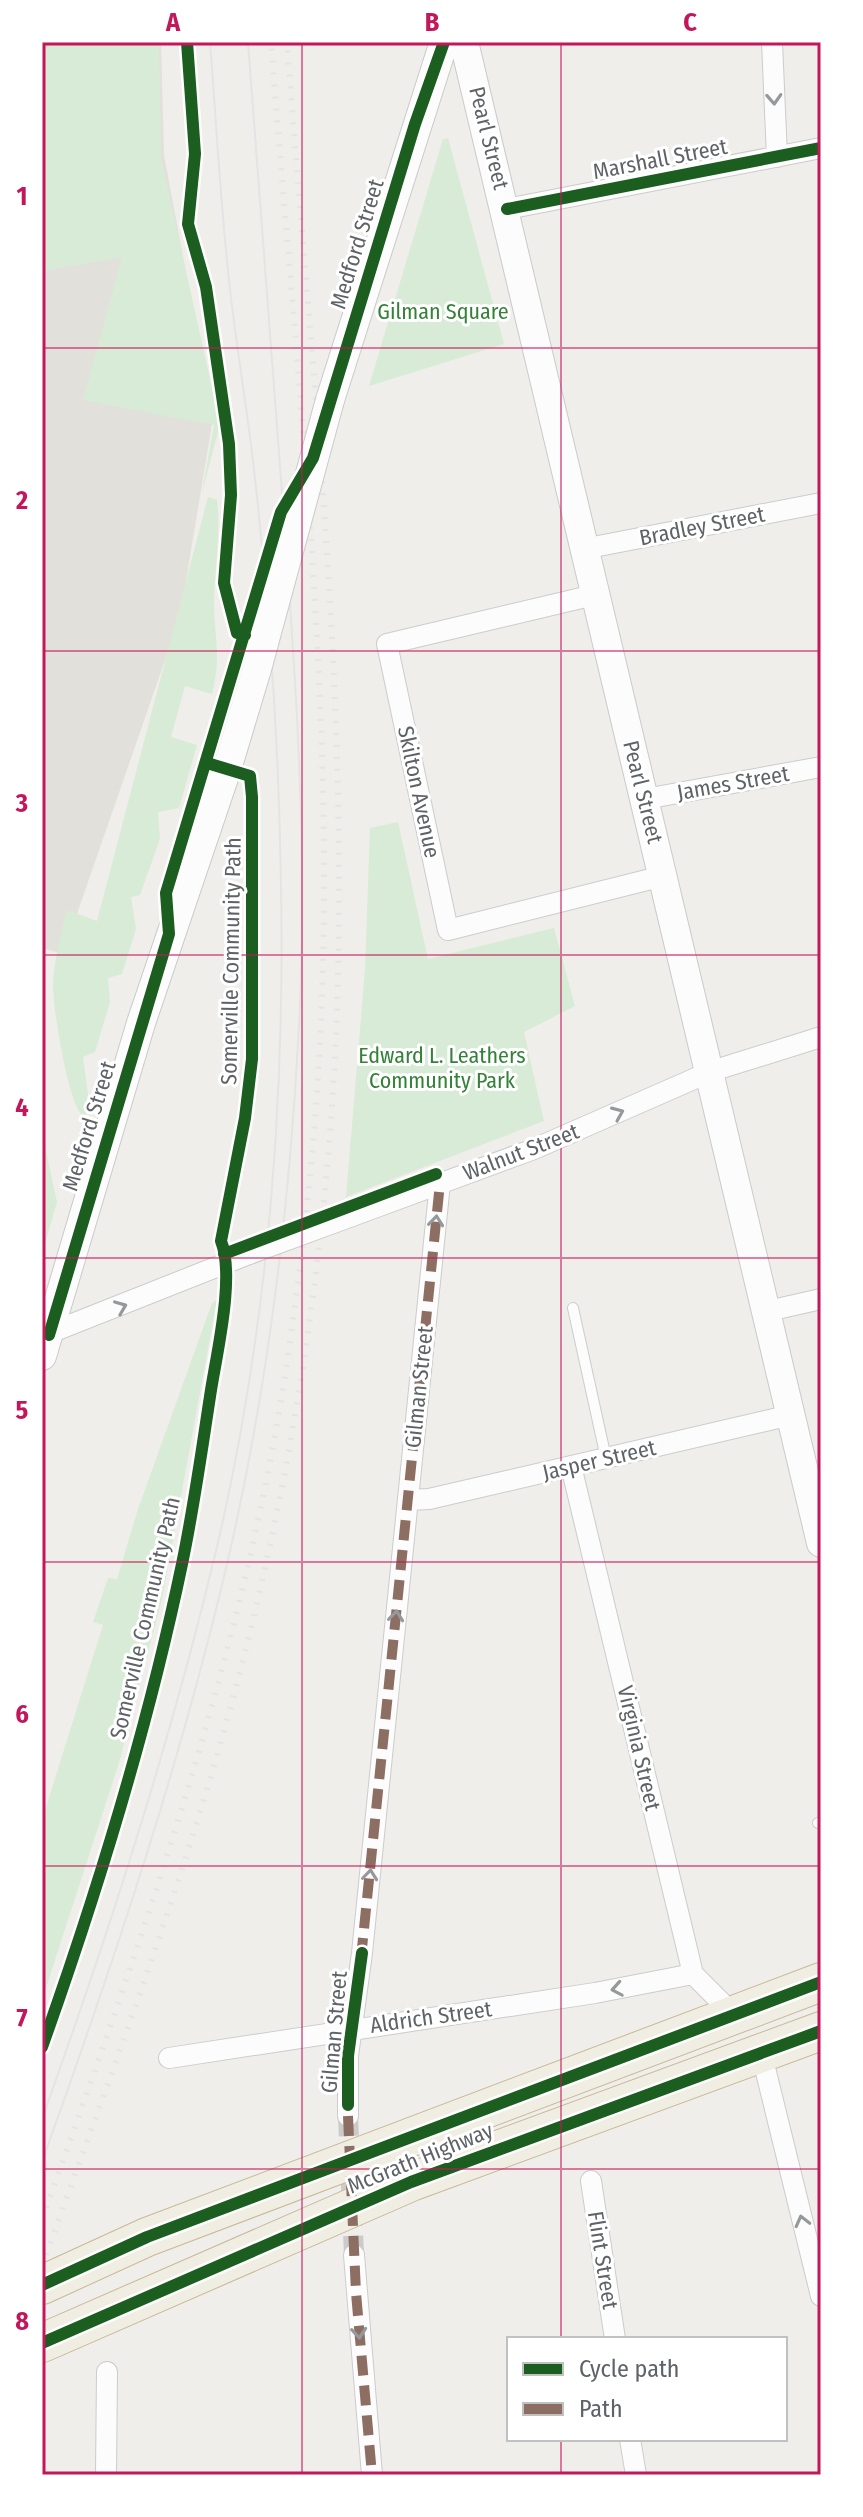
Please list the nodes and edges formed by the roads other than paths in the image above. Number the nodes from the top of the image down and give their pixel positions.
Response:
1 (444, 42) edge
2 (464, 42) edge
3 (772, 42) edge
4 (821, 148) edge
5 (777, 157) junction
6 (507, 209) junction
7 (821, 503) edge
8 (583, 549) junction
9 (594, 595) junction
10 (821, 767) edge
11 (645, 799) junction
12 (663, 876) junction
13 (821, 1037) edge
14 (712, 1071) junction
15 (440, 1183) junction
16 (821, 1299) edge
17 (573, 1308) dead end
18 (768, 1311) junction
19 (44, 1342) edge
20 (791, 1415) junction
21 (606, 1458) junction
22 (571, 1466) junction
23 (814, 1477) edge
24 (408, 1500) junction
25 (821, 1543) edge
26 (693, 1974) junction
27 (821, 1982) edge
28 (733, 2014) junction
29 (353, 2028) junction
30 (821, 2031) edge
31 (761, 2052) junction
32 (169, 2058) dead end
33 (348, 2116) tunnel mouth
34 (591, 2181) dead end
35 (354, 2255) tunnel mouth
36 (42, 2285) edge
37 (821, 2296) edge
38 (615, 2337) edge
39 (54, 2338) edge
40 (107, 2372) dead end
41 (630, 2441) edge
42 (106, 2475) edge
43 (372, 2475) edge
44 (636, 2475) edge

1 - 19 street, Medford Street, bridge
2 - 6 street, Pearl Street
3 -> 5 street
4 - 5 street, Marshall Street
5 - 6 street, Marshall Street
6 - 8 street, Pearl Street
7 - 8 street, Bradley Street
8 - 9 street, Pearl Street
9 - 11 street, Pearl Street
9 - 12 street, Skilton Avenue
10 - 11 street, James Street
11 - 12 street, Pearl Street
12 - 14 street, Pearl Street
13 - 14 street, Walnut Street
15 -> 14 street, Walnut Street
14 - 18 street, Pearl Street
19 -> 15 street, Walnut Street, bridge
24 -> 15 street, Gilman Street
16 - 18 street
17 - 21 lane
18 - 20 street, Pearl Street
20 - 21 street, Jasper Street
20 - 23 street, Pearl Street
21 - 22 street, Jasper Street
22 - 24 street, Jasper Street
22 - 26 street, Virginia Street
23 - 25 street, Pearl Street
29 -> 24 street, Gilman Street
26 - 28 street
26 -> 29 street, Aldrich Street
27 - 28 highway, McGrath Highway
28 - 36 highway, McGrath Highway
29 - 32 street, Aldrich Street
29 - 33 street, Gilman Street
30 - 31 highway, McGrath Highway
37 -> 31 street
31 - 39 highway, McGrath Highway
34 - 38 street, Flint Street
35 -> 43 street
40 - 42 street
41 - 44 street

